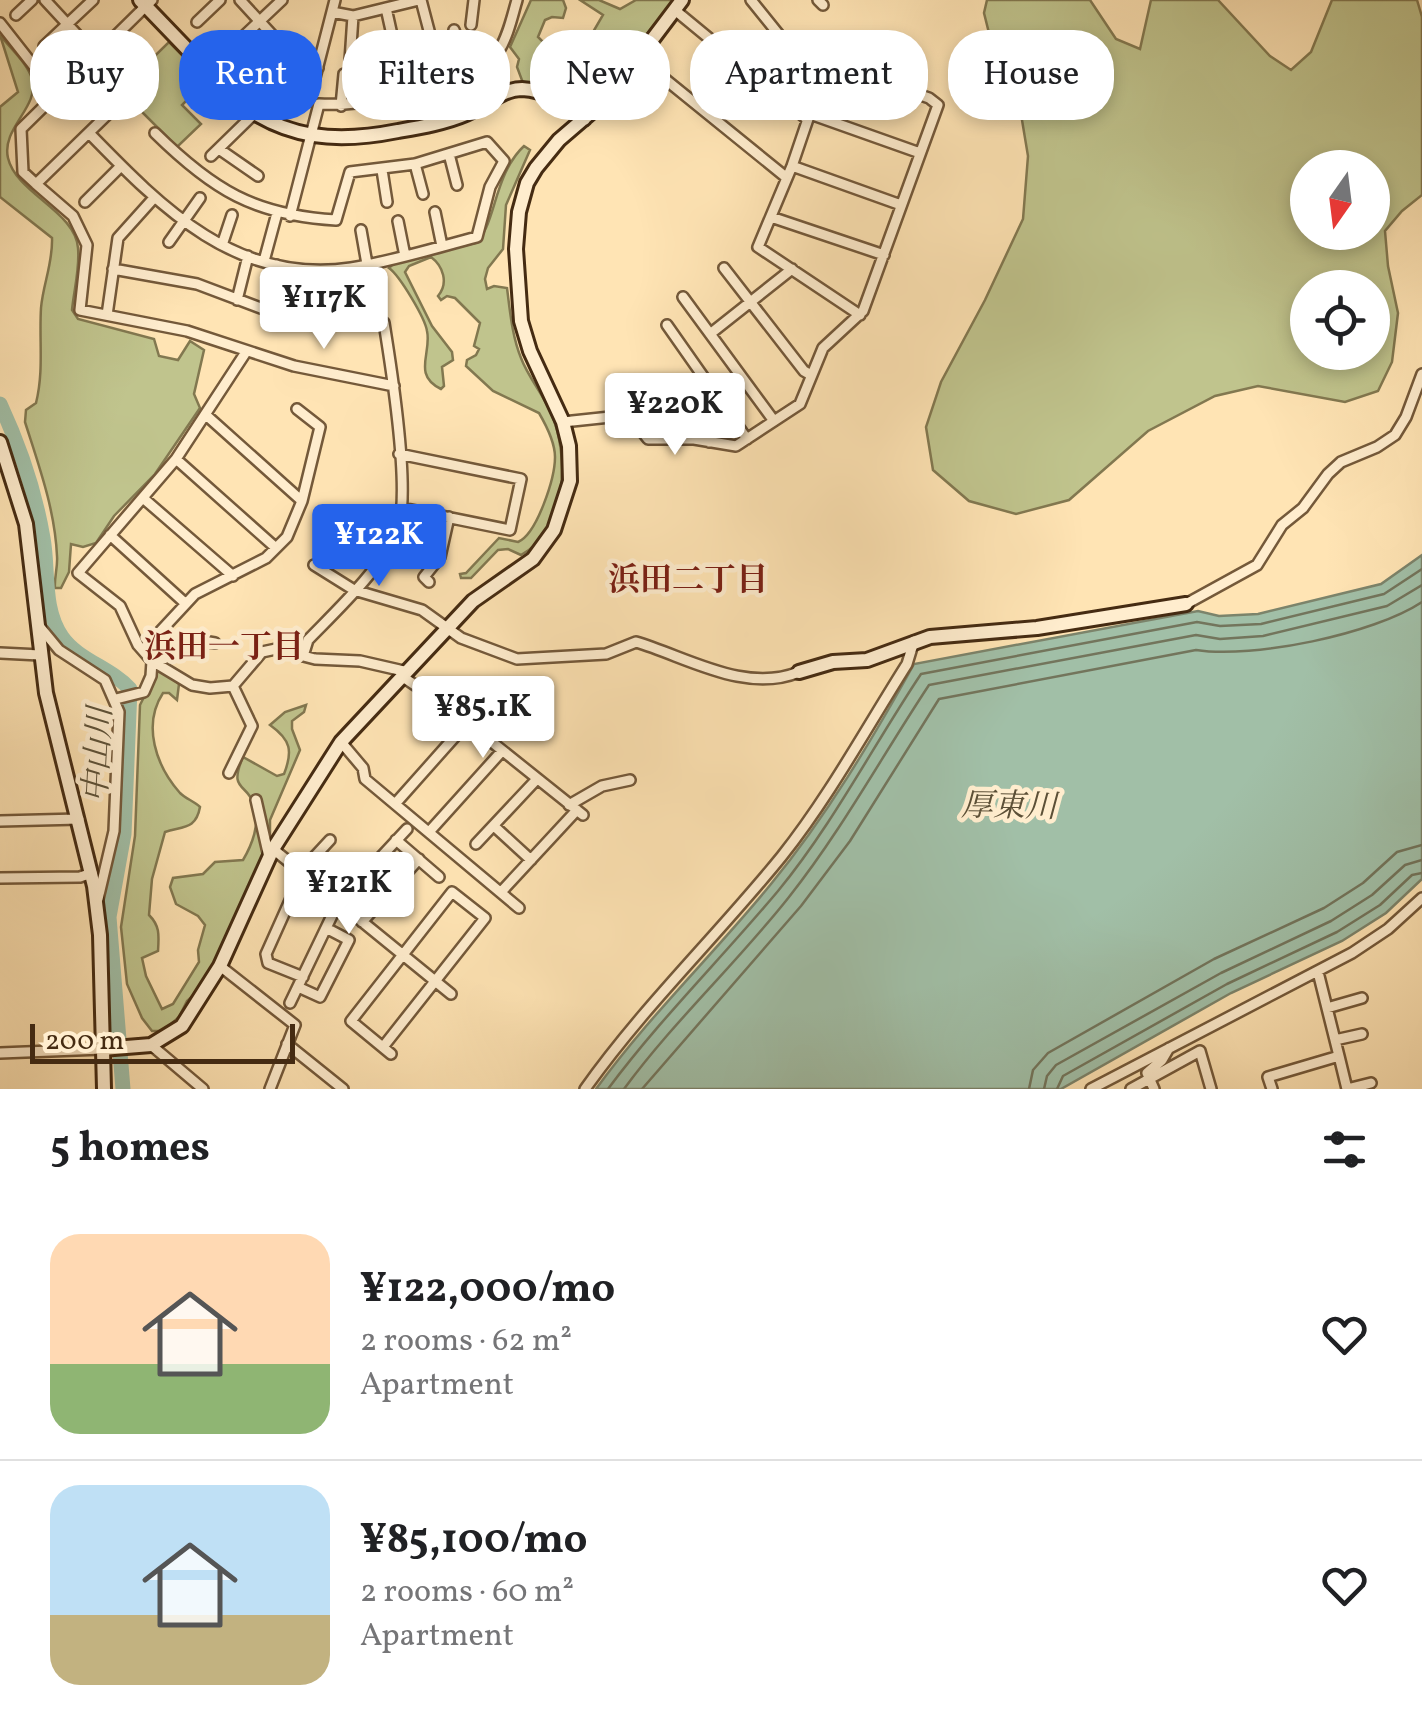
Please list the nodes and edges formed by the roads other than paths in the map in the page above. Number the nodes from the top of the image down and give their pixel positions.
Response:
1 (32, 0) edge
2 (45, 0) edge
3 (93, 0) edge
4 (220, 0) edge
5 (240, 0) edge
6 (282, 0) edge
7 (334, 0) edge
8 (420, 0) edge
9 (474, 0) edge
10 (517, 0) edge
11 (751, 0) edge
12 (146, 2) edge
13 (390, 5) edge
14 (679, 6) edge
15 (332, 12) junction
16 (16, 16) dead end
17 (353, 16) junction
18 (260, 21) junction
19 (197, 22) dead end
20 (0, 24) edge
21 (68, 24) junction
22 (471, 25) dead end
23 (61, 30) edge
24 (73, 30) edge
25 (119, 30) edge
26 (250, 30) edge
27 (268, 30) edge
28 (352, 30) edge
29 (393, 30) edge
30 (429, 30) edge
31 (506, 30) edge
32 (661, 30) edge
33 (707, 30) edge
34 (775, 30) edge
35 (179, 39) edge
36 (322, 52) edge
37 (30, 62) edge
38 (670, 83) edge
39 (530, 90) edge
40 (928, 97) edge
41 (342, 106) edge
42 (30, 119) edge
43 (103, 120) edge
44 (248, 120) edge
45 (265, 120) edge
46 (583, 120) edge
47 (807, 120) edge
48 (820, 120) edge
49 (155, 133) dead end
50 (90, 134) junction
51 (310, 136) junction
52 (920, 152) junction
53 (449, 154) junction
54 (415, 164) junction
55 (122, 166) junction
56 (792, 166) junction
57 (382, 170) junction
58 (258, 176) dead end
59 (787, 178) junction
60 (36, 184) junction
61 (457, 185) dead end
62 (423, 194) dead end
63 (200, 198) dead end
64 (154, 199) junction
65 (86, 202) dead end
66 (387, 202) dead end
67 (901, 205) junction
68 (435, 212) dead end
69 (277, 213) junction
70 (232, 216) dead end
71 (290, 216) junction
72 (771, 217) junction
73 (398, 221) dead end
74 (184, 222) junction
75 (361, 230) dead end
76 (169, 242) dead end
77 (222, 245) junction
78 (442, 246) junction
79 (884, 255) junction
80 (248, 256) junction
81 (405, 256) junction
82 (264, 261) junction
83 (366, 264) junction
84 (277, 265) junction
85 (724, 268) dead end
86 (114, 269) junction
87 (792, 269) junction
88 (683, 297) dead end
89 (236, 300) junction
90 (751, 303) junction
91 (266, 310) junction
92 (106, 315) junction
93 (860, 315) junction
94 (667, 324) dead end
95 (710, 334) junction
96 (246, 352) junction
97 (1422, 374) edge
98 (811, 375) junction
99 (670, 380) dead end
100 (394, 386) junction
101 (297, 409) dead end
102 (206, 415) junction
103 (774, 421) junction
104 (563, 422) junction
105 (746, 439) junction
106 (0, 442) edge
107 (709, 442) junction
108 (399, 454) junction
109 (176, 459) junction
110 (7, 475) edge
111 (143, 498) junction
112 (302, 501) junction
113 (402, 508) junction
114 (449, 518) junction
115 (110, 535) junction
116 (276, 548) junction
117 (314, 565) dead end
118 (234, 576) junction
119 (429, 582) dead end
120 (354, 590) junction
121 (185, 603) junction
122 (1186, 604) joint
123 (36, 621) junction
124 (447, 630) junction
125 (914, 641) junction
126 (215, 643) dead end
127 (143, 650) junction
128 (0, 652) edge
129 (40, 655) junction
130 (303, 656) junction
131 (155, 661) junction
132 (798, 672) joint
133 (406, 674) junction
134 (233, 686) junction
135 (120, 699) junction
136 (468, 723) junction
137 (341, 742) junction
138 (502, 751) junction
139 (230, 773) dead end
140 (536, 780) junction
141 (630, 780) dead end
142 (256, 800) dead end
143 (394, 804) junction
144 (576, 810) junction
145 (79, 819) junction
146 (0, 821) edge
147 (495, 827) junction
148 (407, 829) dead end
149 (429, 832) junction
150 (330, 840) dead end
151 (396, 840) junction
152 (476, 844) dead end
153 (271, 853) junction
154 (418, 860) junction
155 (531, 860) junction
156 (92, 874) junction
157 (303, 874) junction
158 (438, 877) dead end
159 (0, 878) edge
160 (501, 892) junction
161 (1422, 898) edge
162 (338, 902) junction
163 (96, 903) junction
164 (519, 908) dead end
165 (362, 922) junction
166 (326, 928) junction
167 (402, 954) junction
168 (220, 966) junction
169 (1318, 972) junction
170 (435, 981) junction
171 (300, 982) junction
172 (450, 994) dead end
173 (1362, 998) dead end
174 (290, 1003) dead end
175 (1327, 1008) junction
176 (1362, 1034) dead end
177 (1335, 1040) junction
178 (288, 1044) junction
179 (152, 1045) junction
180 (1169, 1048) junction
181 (114, 1049) junction
182 (0, 1053) edge
183 (1339, 1056) junction
184 (1150, 1078) junction
185 (1371, 1083) dead end
186 (1092, 1088) edge
187 (104, 1089) edge
188 (203, 1089) edge
189 (270, 1089) edge
190 (343, 1089) edge
191 (585, 1089) edge
192 (1131, 1089) edge
193 (1154, 1089) edge
194 (1211, 1089) edge
195 (1272, 1089) edge

1 - 16 street
2 - 21 street
3 - 21 street
4 - 19 street
5 - 18 street
6 - 18 street
7 - 15 street
8 - 13 street
8 - 30 street
9 - 22 street
10 - 31 street
11 - 34 street
12 - 25 street
12 - 35 street
13 - 17 street
13 - 29 street
14 - 32 street
14 - 33 street
15 - 17 street
15 - 36 street
17 - 28 street
18 - 26 street
18 - 27 street
20 - 37 street
21 - 23 street
21 - 24 street
38 - 59 street
39 - 51 street
40 - 52 street
41 - 51 street
42 - 60 street
43 - 50 street
44 - 58 street
45 - 51 street
46 - 104 street
47 - 56 street
48 - 52 street
49 - 69 street
50 - 55 street
50 - 60 street
51 - 71 street
52 - 67 street
53 - 54 street
53 - 61 street
53 - 78 street
54 - 57 street
54 - 62 street
55 - 64 street
55 - 65 street
56 - 59 street
56 - 67 street
57 - 66 street
57 - 71 street
59 - 72 street
60 - 92 street
63 - 74 street
64 - 74 street
64 - 86 street
67 - 79 street
68 - 78 street
69 - 71 street
69 - 82 street
70 - 77 street
72 - 79 street
72 - 87 street
73 - 81 street
74 - 76 street
74 - 77 street
75 - 83 street
77 - 80 street
78 - 81 street
79 - 93 street
80 - 82 street
80 - 89 street
81 - 83 street
82 - 84 street
83 - 84 street
84 - 91 street
85 - 90 street
86 - 89 street
86 - 92 street
87 - 90 street
87 - 93 street
88 - 95 street
89 - 91 street
90 - 95 street
90 - 98 street
91 - 100 street
92 - 96 street
93 - 98 street
94 - 105 street
95 - 103 street
96 - 100 street
96 - 102 street
97 - 122 street
98 - 103 street
99 - 107 street
100 - 108 street
101 - 112 street
102 - 109 street
102 - 112 street
103 - 105 street
104 - 107 street
104 - 124 street
105 - 107 street
106 - 110 street
108 - 113 street
108 - 114 street
109 - 111 street
109 - 116 street
110 - 123 street
111 - 115 street
111 - 118 street
112 - 116 street
113 - 114 street
113 - 120 street
114 - 119 street
115 - 121 street
115 - 127 street
116 - 118 street
117 - 120 street
118 - 121 street
120 - 124 street
120 - 130 street
121 - 127 street
122 - 125 street
123 - 129 street
123 - 135 street
124 - 132 street
124 - 133 street
125 - 132 street
125 - 191 street
126 - 131 street
127 - 131 street
128 - 129 street
129 - 145 street
130 - 133 street
130 - 134 street
131 - 134 street
131 - 135 street
133 - 136 street
133 - 137 street
134 - 139 street
135 - 163 street
136 - 138 street
136 - 143 street
137 - 143 street
137 - 153 street
138 - 140 street
138 - 149 street
140 - 144 street
140 - 147 street
141 - 144 street
142 - 153 street
143 - 149 street
144 - 155 street
145 - 146 street
145 - 156 street
147 - 152 street
147 - 155 street
148 - 151 street
149 - 160 street
150 - 157 street
151 - 154 street
151 - 162 street
153 - 157 street
153 - 168 street
154 - 158 street
154 - 165 street
155 - 160 street
156 - 159 street
156 - 163 street
157 - 162 street
157 - 171 street
160 - 164 street
161 - 169 street
162 - 165 street
162 - 166 street
163 - 181 street
165 - 167 street
166 - 171 street
166 - 171 street
167 - 170 street
167 - 170 street
167 - 170 street
168 - 178 street
168 - 179 street
169 - 175 street
169 - 180 street
170 - 172 street
171 - 174 street
173 - 175 street
175 - 177 street
176 - 177 street
177 - 183 street
178 - 189 street
178 - 190 street
179 - 181 street
179 - 188 street
180 - 184 street
180 - 186 street
181 - 182 street
181 - 187 street
183 - 185 street
183 - 195 street
184 - 192 street
184 - 193 street
184 - 194 street

